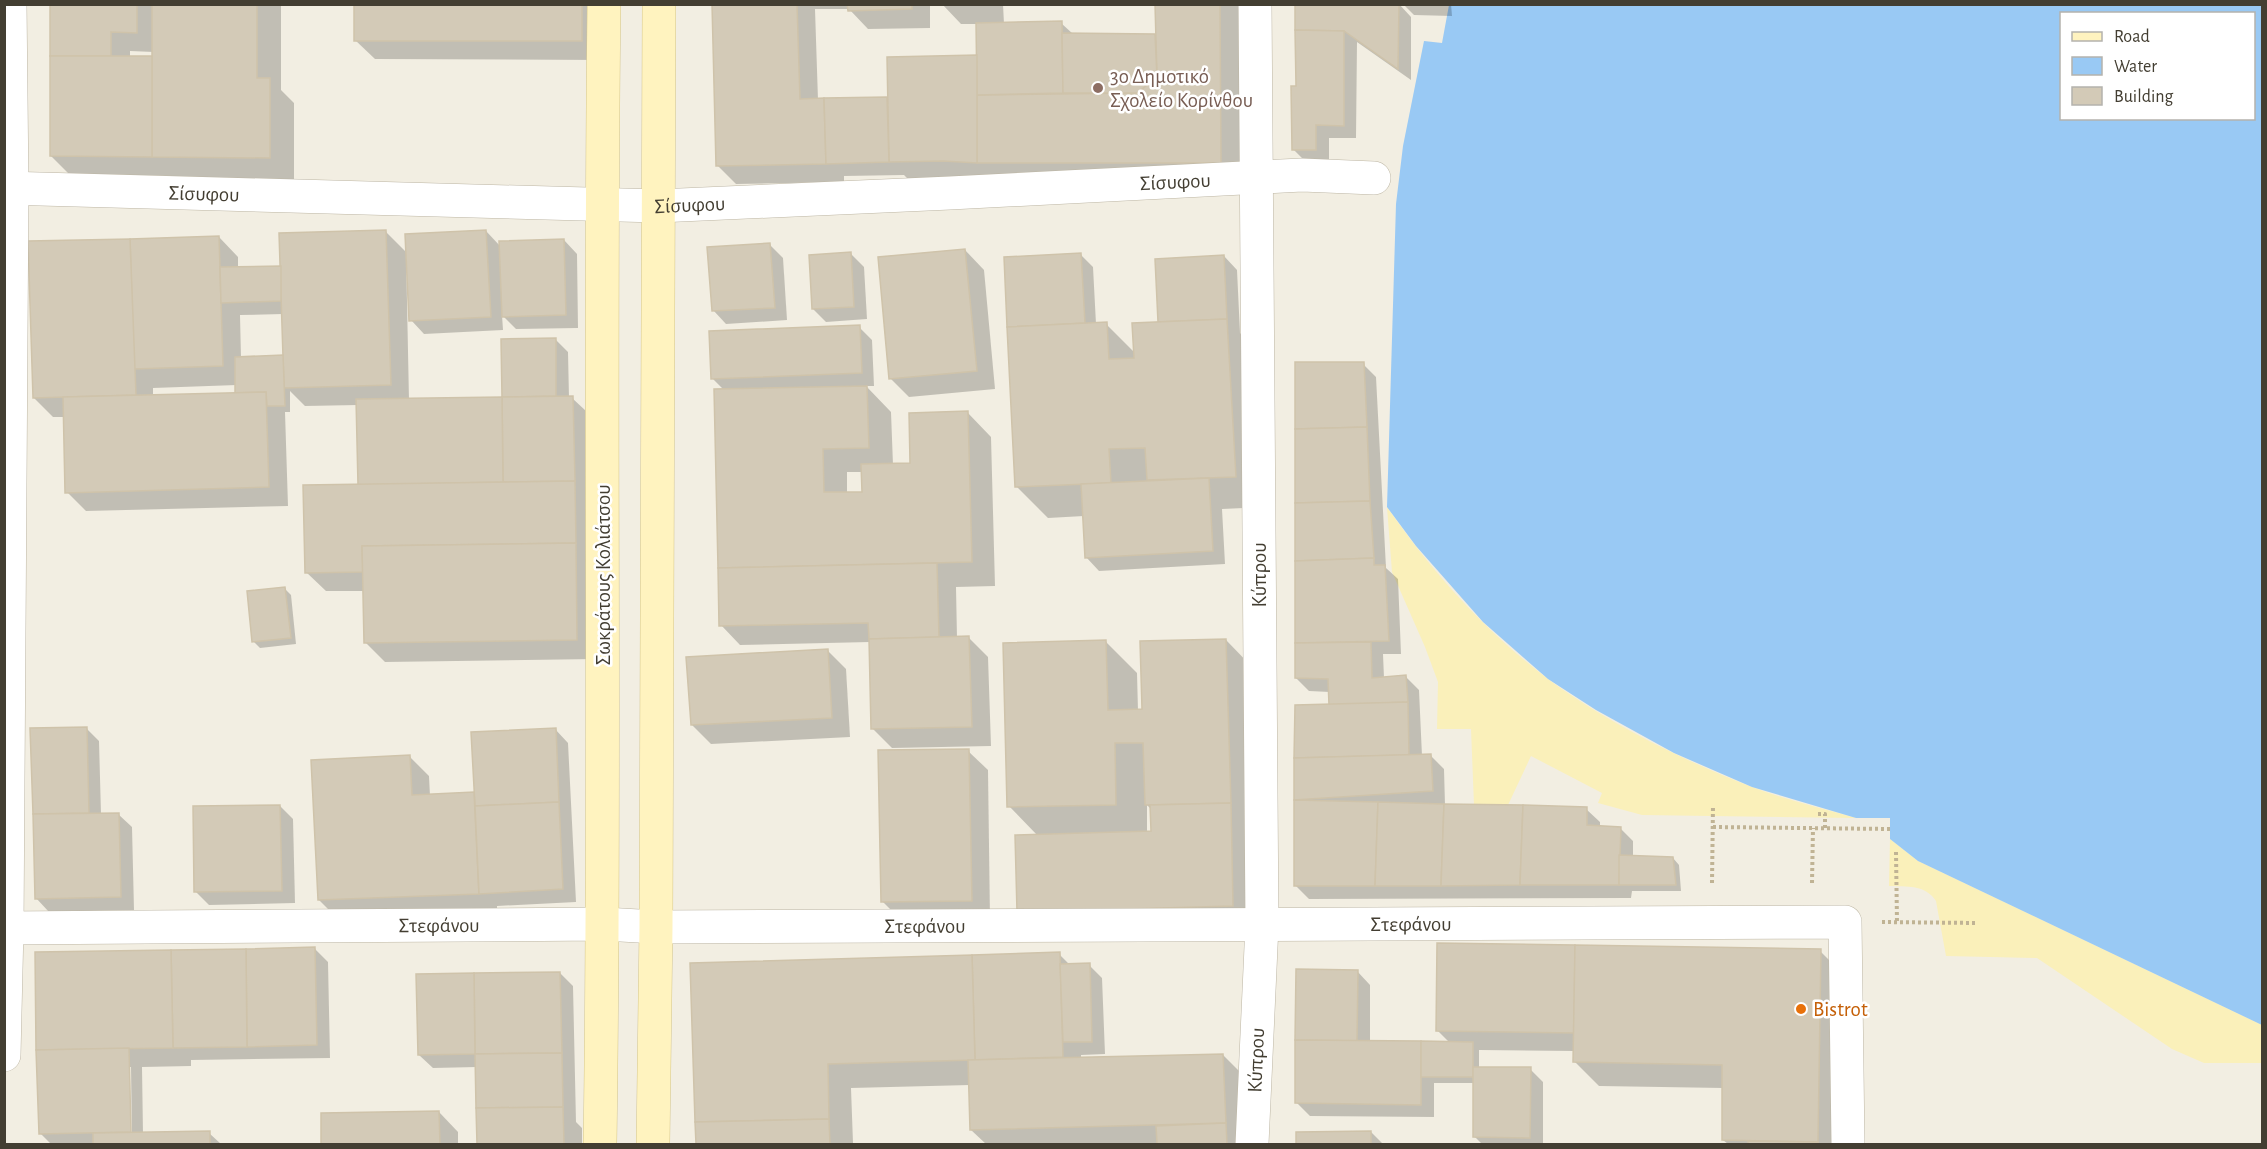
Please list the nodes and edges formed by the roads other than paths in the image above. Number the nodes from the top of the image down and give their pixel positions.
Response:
1 (10, 4) edge
2 (604, 4) edge
3 (658, 4) edge
4 (1255, 4) edge
5 (1257, 178) junction
6 (1374, 178) dead end
7 (8, 188) edge
8 (601, 206) junction
9 (658, 206) junction
10 (604, 924) junction
11 (1262, 926) junction
12 (656, 927) junction
13 (6, 928) edge
14 (4, 1055) edge
15 (600, 1144) edge
16 (653, 1144) edge
17 (1252, 1144) edge
18 (1848, 1144) edge

1 - 7 street
2 - 8 street, Σωκράτους Κολιάτσου
3 - 9 street
4 - 5 street, Κύπρου
5 - 6 street, Σίσυφου
5 - 9 street, Σίσυφου
5 - 11 street, Κύπρου
7 - 8 street, Σίσυφου
7 - 13 street
8 - 9 street, Σίσυφου
8 - 10 street, Σωκράτους Κολιάτσου
9 - 12 street
10 - 12 street, Στεφάνου
10 - 13 street, Στεφάνου
10 - 15 street, Σωκράτους Κολιάτσου
11 - 12 street, Στεφάνου
11 - 17 street, Κύπρου
11 - 18 street, Στεφάνου
12 - 16 street
13 - 14 street

